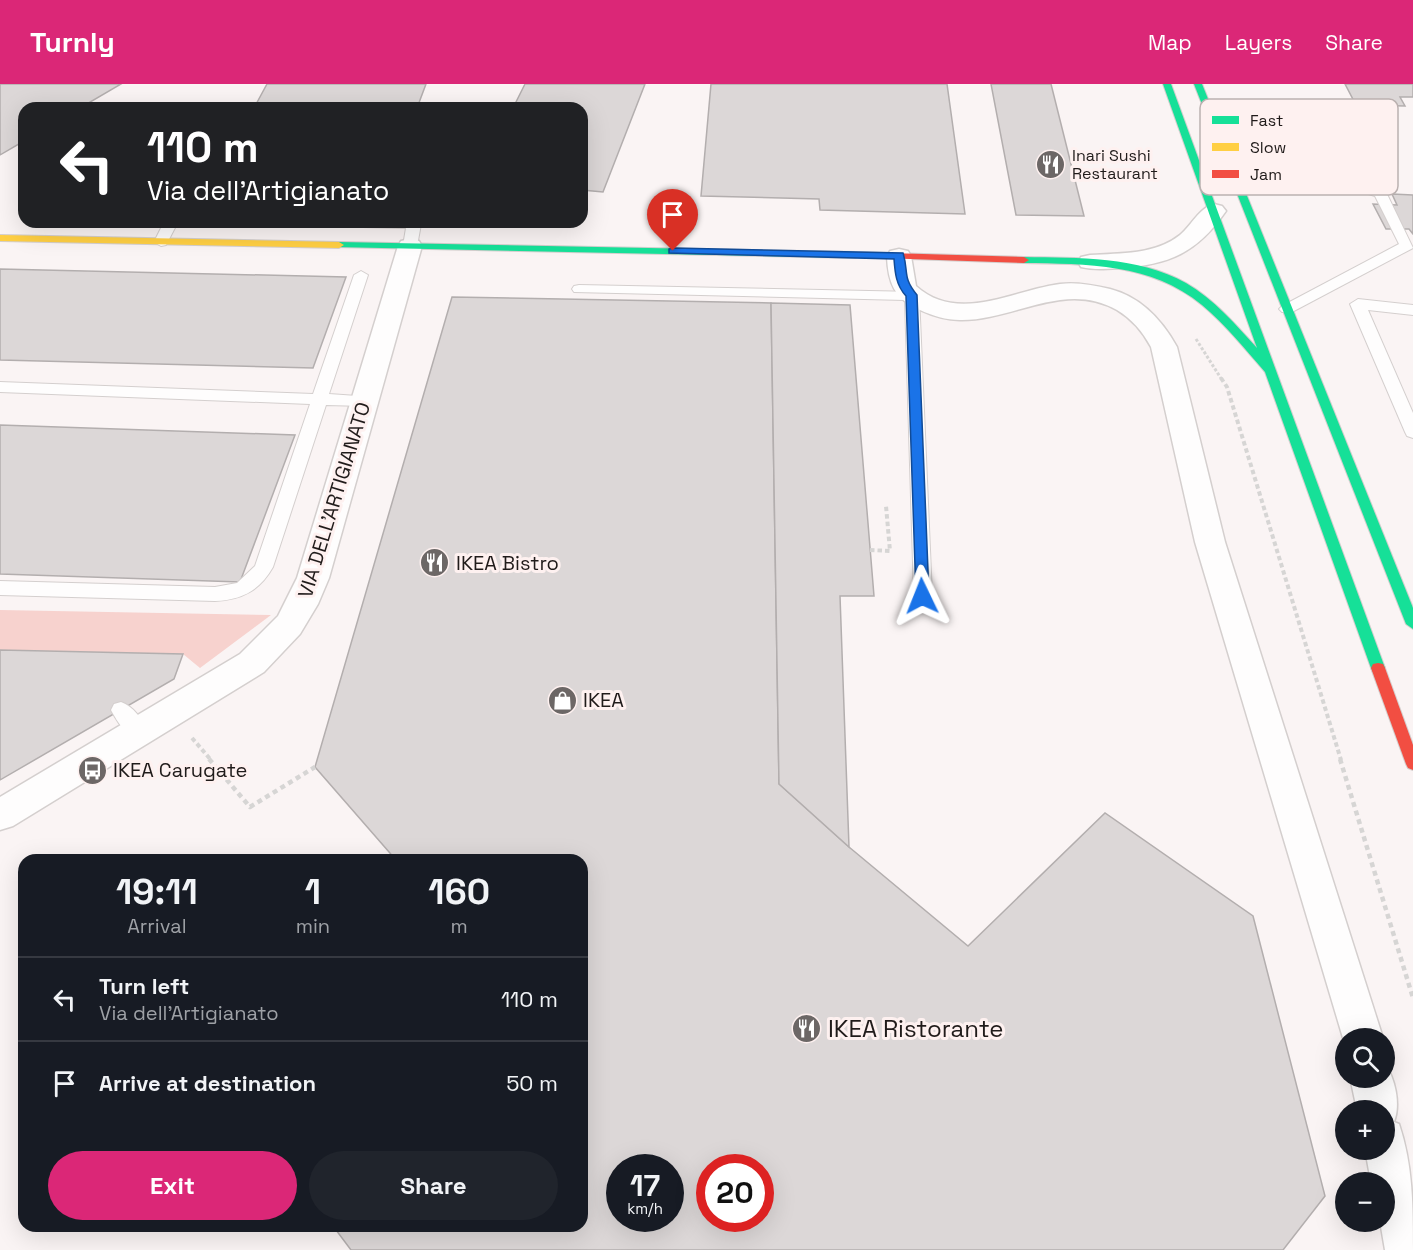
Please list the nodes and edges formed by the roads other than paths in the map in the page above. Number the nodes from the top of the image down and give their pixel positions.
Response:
1 (1167, 84) edge
2 (1198, 84) edge
3 (1204, 99) edge
4 (1200, 173) edge
5 (1208, 195) edge
6 (1242, 195) edge
7 (1381, 195) edge
8 (1214, 211) junction
9 (168, 228) edge
10 (413, 228) edge
11 (0, 238) edge
12 (161, 242) junction
13 (410, 246) junction
14 (899, 256) junction
15 (1090, 262) junction
16 (361, 275) dead end
17 (579, 289) dead end
18 (912, 295) junction
19 (1287, 309) junction
20 (1413, 310) edge
21 (1269, 369) junction
22 (0, 387) edge
23 (321, 399) junction
24 (365, 401) junction
25 (1413, 432) edge
26 (0, 588) edge
27 (922, 596) dead end
28 (1413, 624) edge
29 (1413, 764) edge
30 (0, 814) edge
31 (1361, 1028) edge
32 (1389, 1160) edge
33 (1408, 1250) edge

1 - 4 main road
2 - 3 main road
5 - 8 main road
6 - 19 main road
7 - 19 lane
8 - 15 street
8 - 21 main road
9 - 12 lane
10 - 13 lane
11 - 12 main road
12 - 13 main road
13 - 14 main road
13 - 24 street, VIA DELL'ARTIGIANATO
14 - 15 main road
14 - 18 street
15 - 21 main road
16 - 23 lane
17 - 18 lane
18 - 27 lane
18 - 31 street
19 - 28 main road
20 - 25 lane
21 - 29 main road
22 - 23 lane
23 - 24 lane
23 - 26 lane
24 - 30 street, VIA DELL'ARTIGIANATO
32 - 33 street

